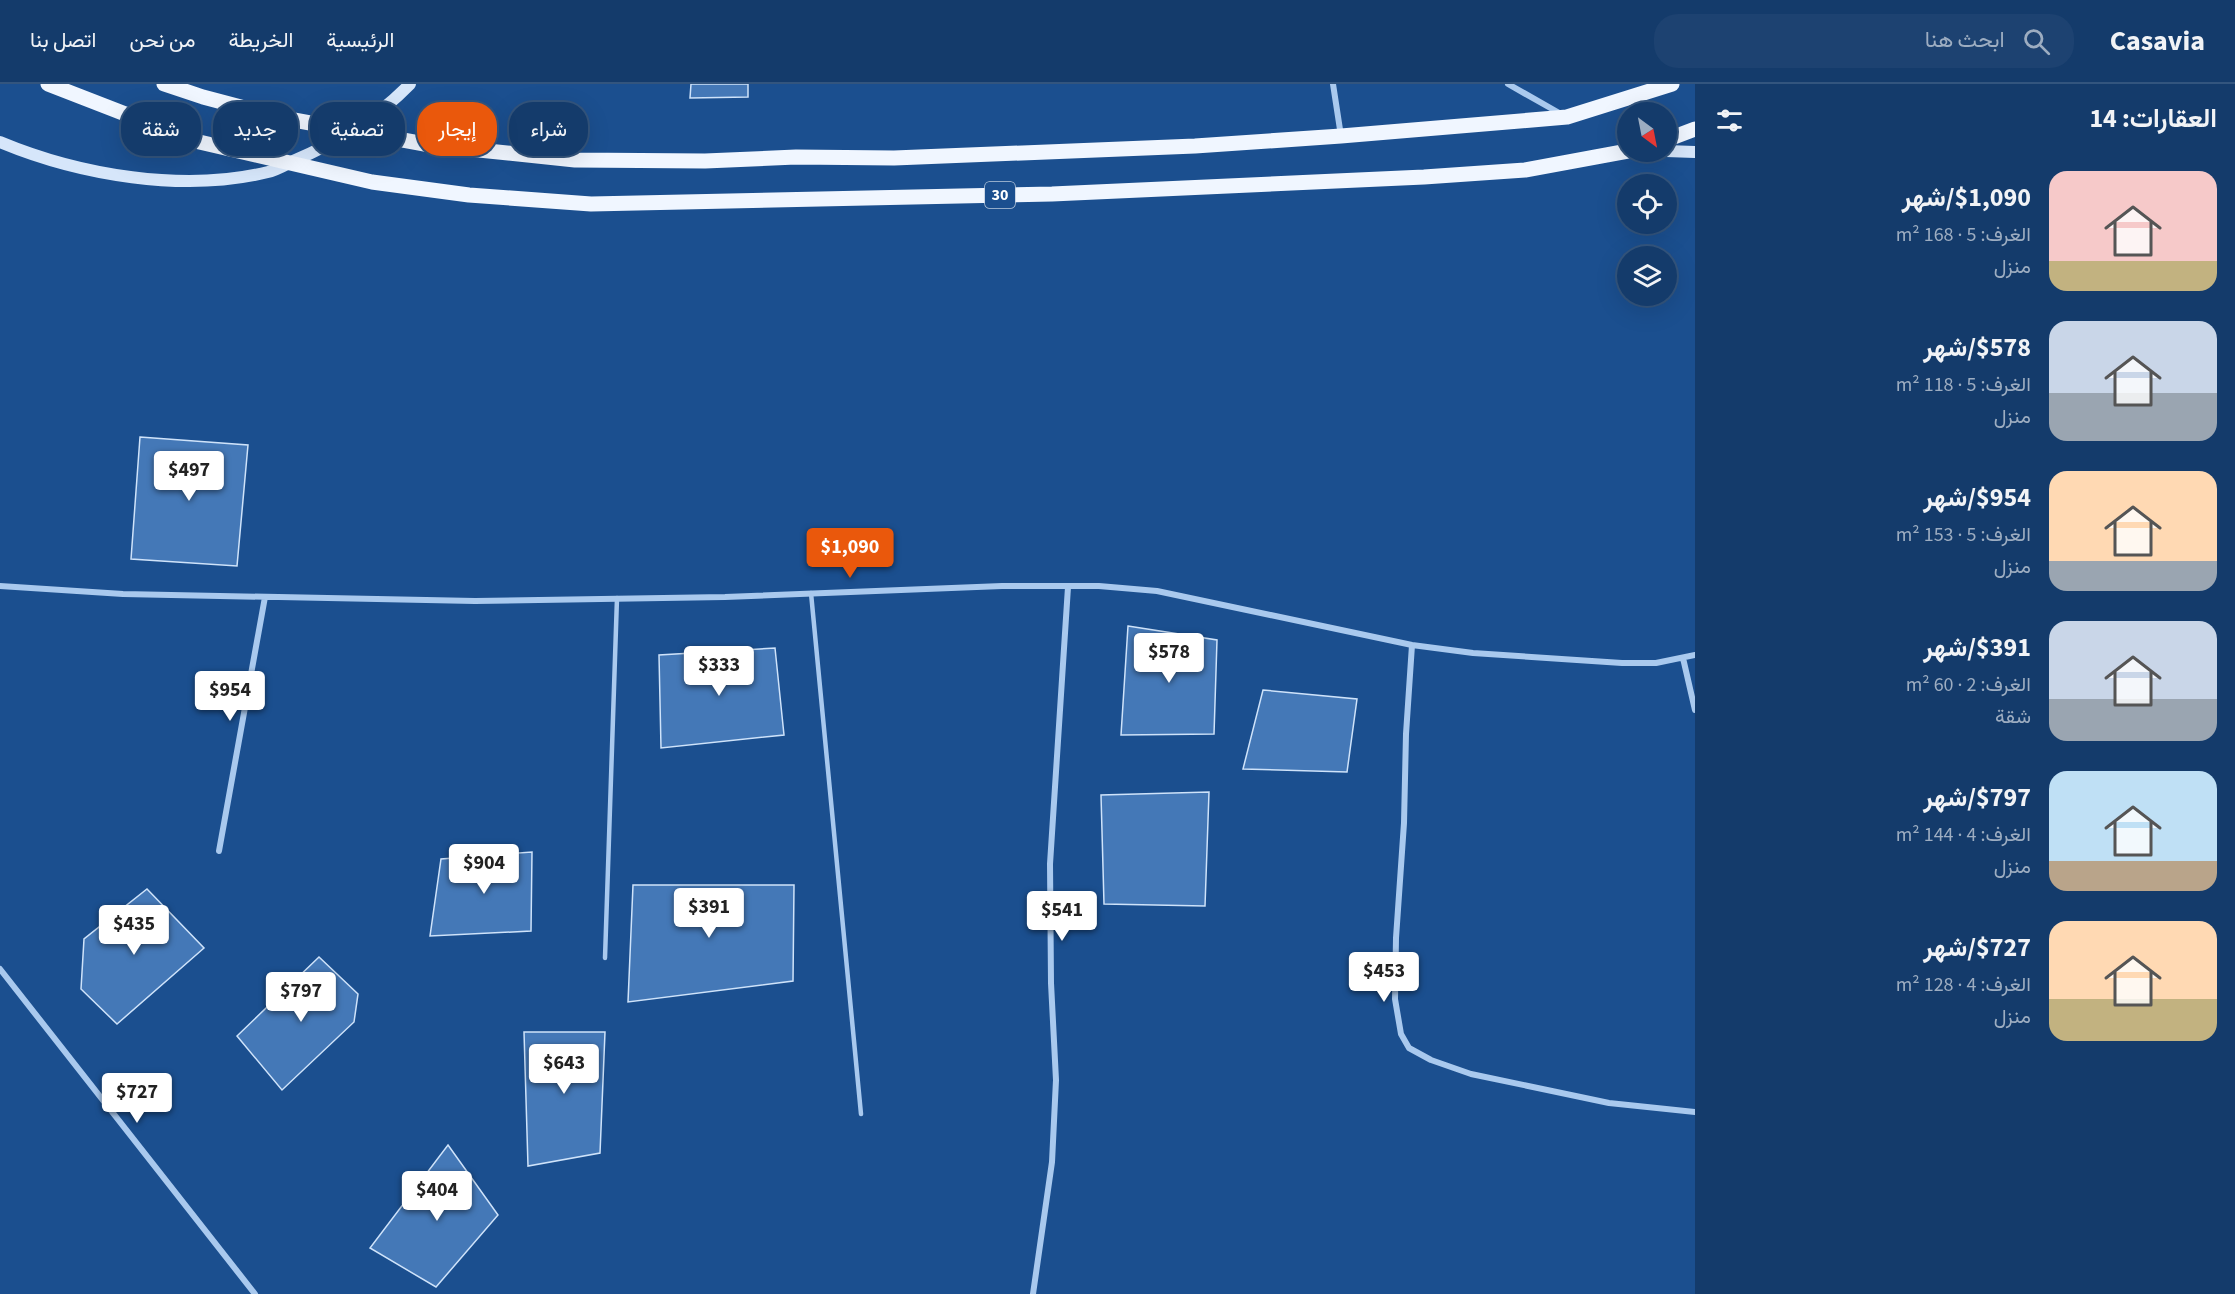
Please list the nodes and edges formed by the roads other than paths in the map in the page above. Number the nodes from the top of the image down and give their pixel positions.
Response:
1 (48, 84) edge
2 (164, 84) edge
3 (410, 84) edge
4 (1333, 84) edge
5 (1508, 84) edge
6 (1672, 84) edge
7 (1567, 117) junction
8 (1695, 129) edge
9 (1341, 136) junction
10 (1677, 136) edge
11 (0, 142) edge
12 (1677, 151) edge
13 (1695, 152) edge
14 (1617, 153) edge
15 (0, 586) edge
16 (1068, 587) junction
17 (811, 593) junction
18 (265, 597) junction
19 (617, 598) junction
20 (1412, 645) junction
21 (1695, 656) edge
22 (1683, 658) junction
23 (1695, 710) edge
24 (219, 851) dead end
25 (605, 958) dead end
26 (0, 969) edge
27 (1695, 1112) edge
28 (861, 1114) dead end
29 (255, 1294) edge
30 (1032, 1294) edge

1 - 14 main road, 30
2 - 9 main road
3 - 11 main road
4 - 9 street
5 - 7 street
6 - 7 main road
7 - 9 main road
8 - 10 main road
12 - 13 main road
15 - 18 street
16 - 17 street
16 - 20 street
16 - 30 street
17 - 19 street
17 - 28 lane
18 - 19 street
18 - 24 street
19 - 25 lane
20 - 22 street
20 - 27 street
21 - 22 street
22 - 23 street
26 - 29 street

